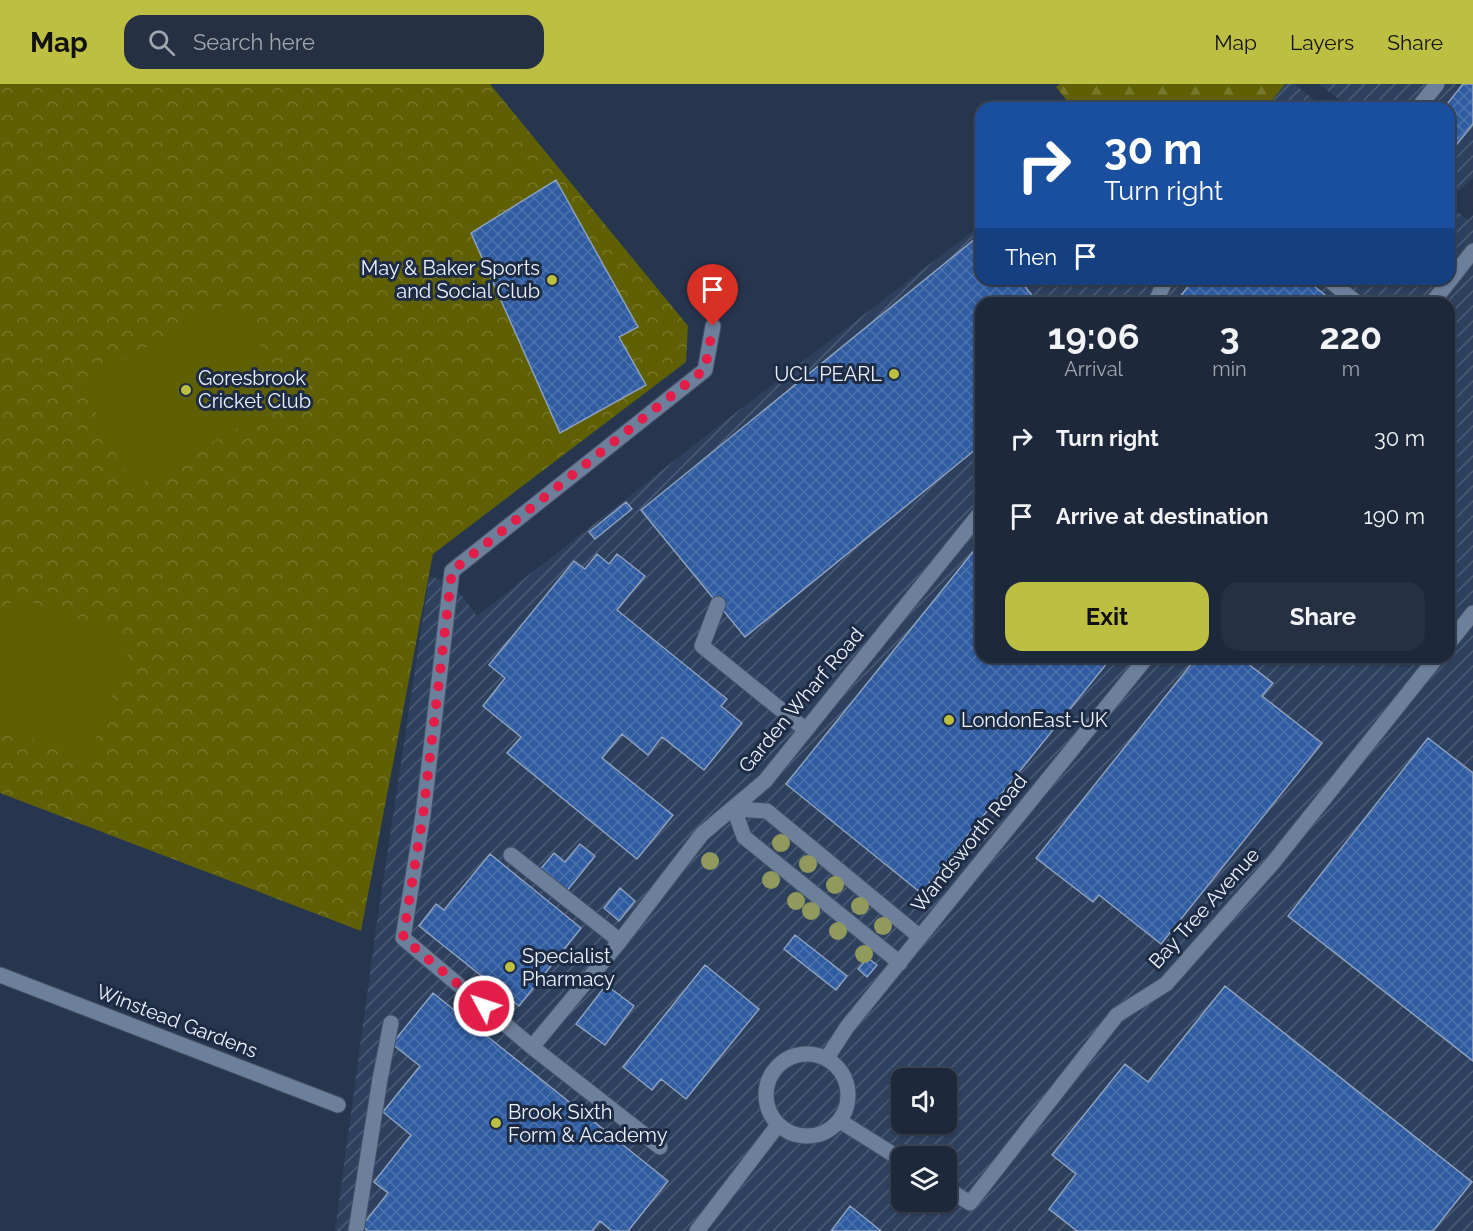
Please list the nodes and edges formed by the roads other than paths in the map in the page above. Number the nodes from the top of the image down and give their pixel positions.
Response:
1 (1437, 84) edge
2 (1423, 102) edge
3 (1473, 251) edge
4 (1455, 274) edge
5 (1335, 285) edge
6 (1446, 285) edge
7 (1350, 297) edge
8 (1437, 297) edge
9 (713, 326) dead end
10 (975, 519) edge
11 (717, 604) dead end
12 (1473, 613) edge
13 (1455, 635) edge
14 (1142, 663) edge
15 (1432, 663) edge
16 (806, 730) junction
17 (734, 809) junction
18 (511, 855) dead end
19 (920, 937) junction
20 (620, 941) junction
21 (900, 963) junction
22 (0, 975) edge
23 (391, 1023) dead end
24 (532, 1047) junction
25 (826, 1058) junction
26 (338, 1105) dead end
27 (840, 1121) junction
28 (778, 1125) junction
29 (660, 1148) dead end
30 (891, 1153) edge
31 (957, 1195) edge
32 (356, 1231) edge
33 (697, 1231) edge

1 - 2 street
3 - 4 street
5 - 7 street
6 - 8 street
9 - 24 street
10 - 16 street, Garden Wharf Road
11 - 16 street
12 - 13 street
14 - 19 street, Wandsworth Road
15 - 31 street, Bay Tree Avenue
16 - 17 street, Garden Wharf Road
17 - 19 street
17 - 20 street, Garden Wharf Road
17 - 21 street
18 - 20 street
19 - 21 street, Wandsworth Road
20 - 24 street, Garden Wharf Road
21 - 25 street, Wandsworth Road
22 - 26 street, Winstead Gardens
23 - 32 street
24 - 29 street
25 - 27 street
25 - 28 street
27 - 28 street
27 - 30 street
28 - 33 street

